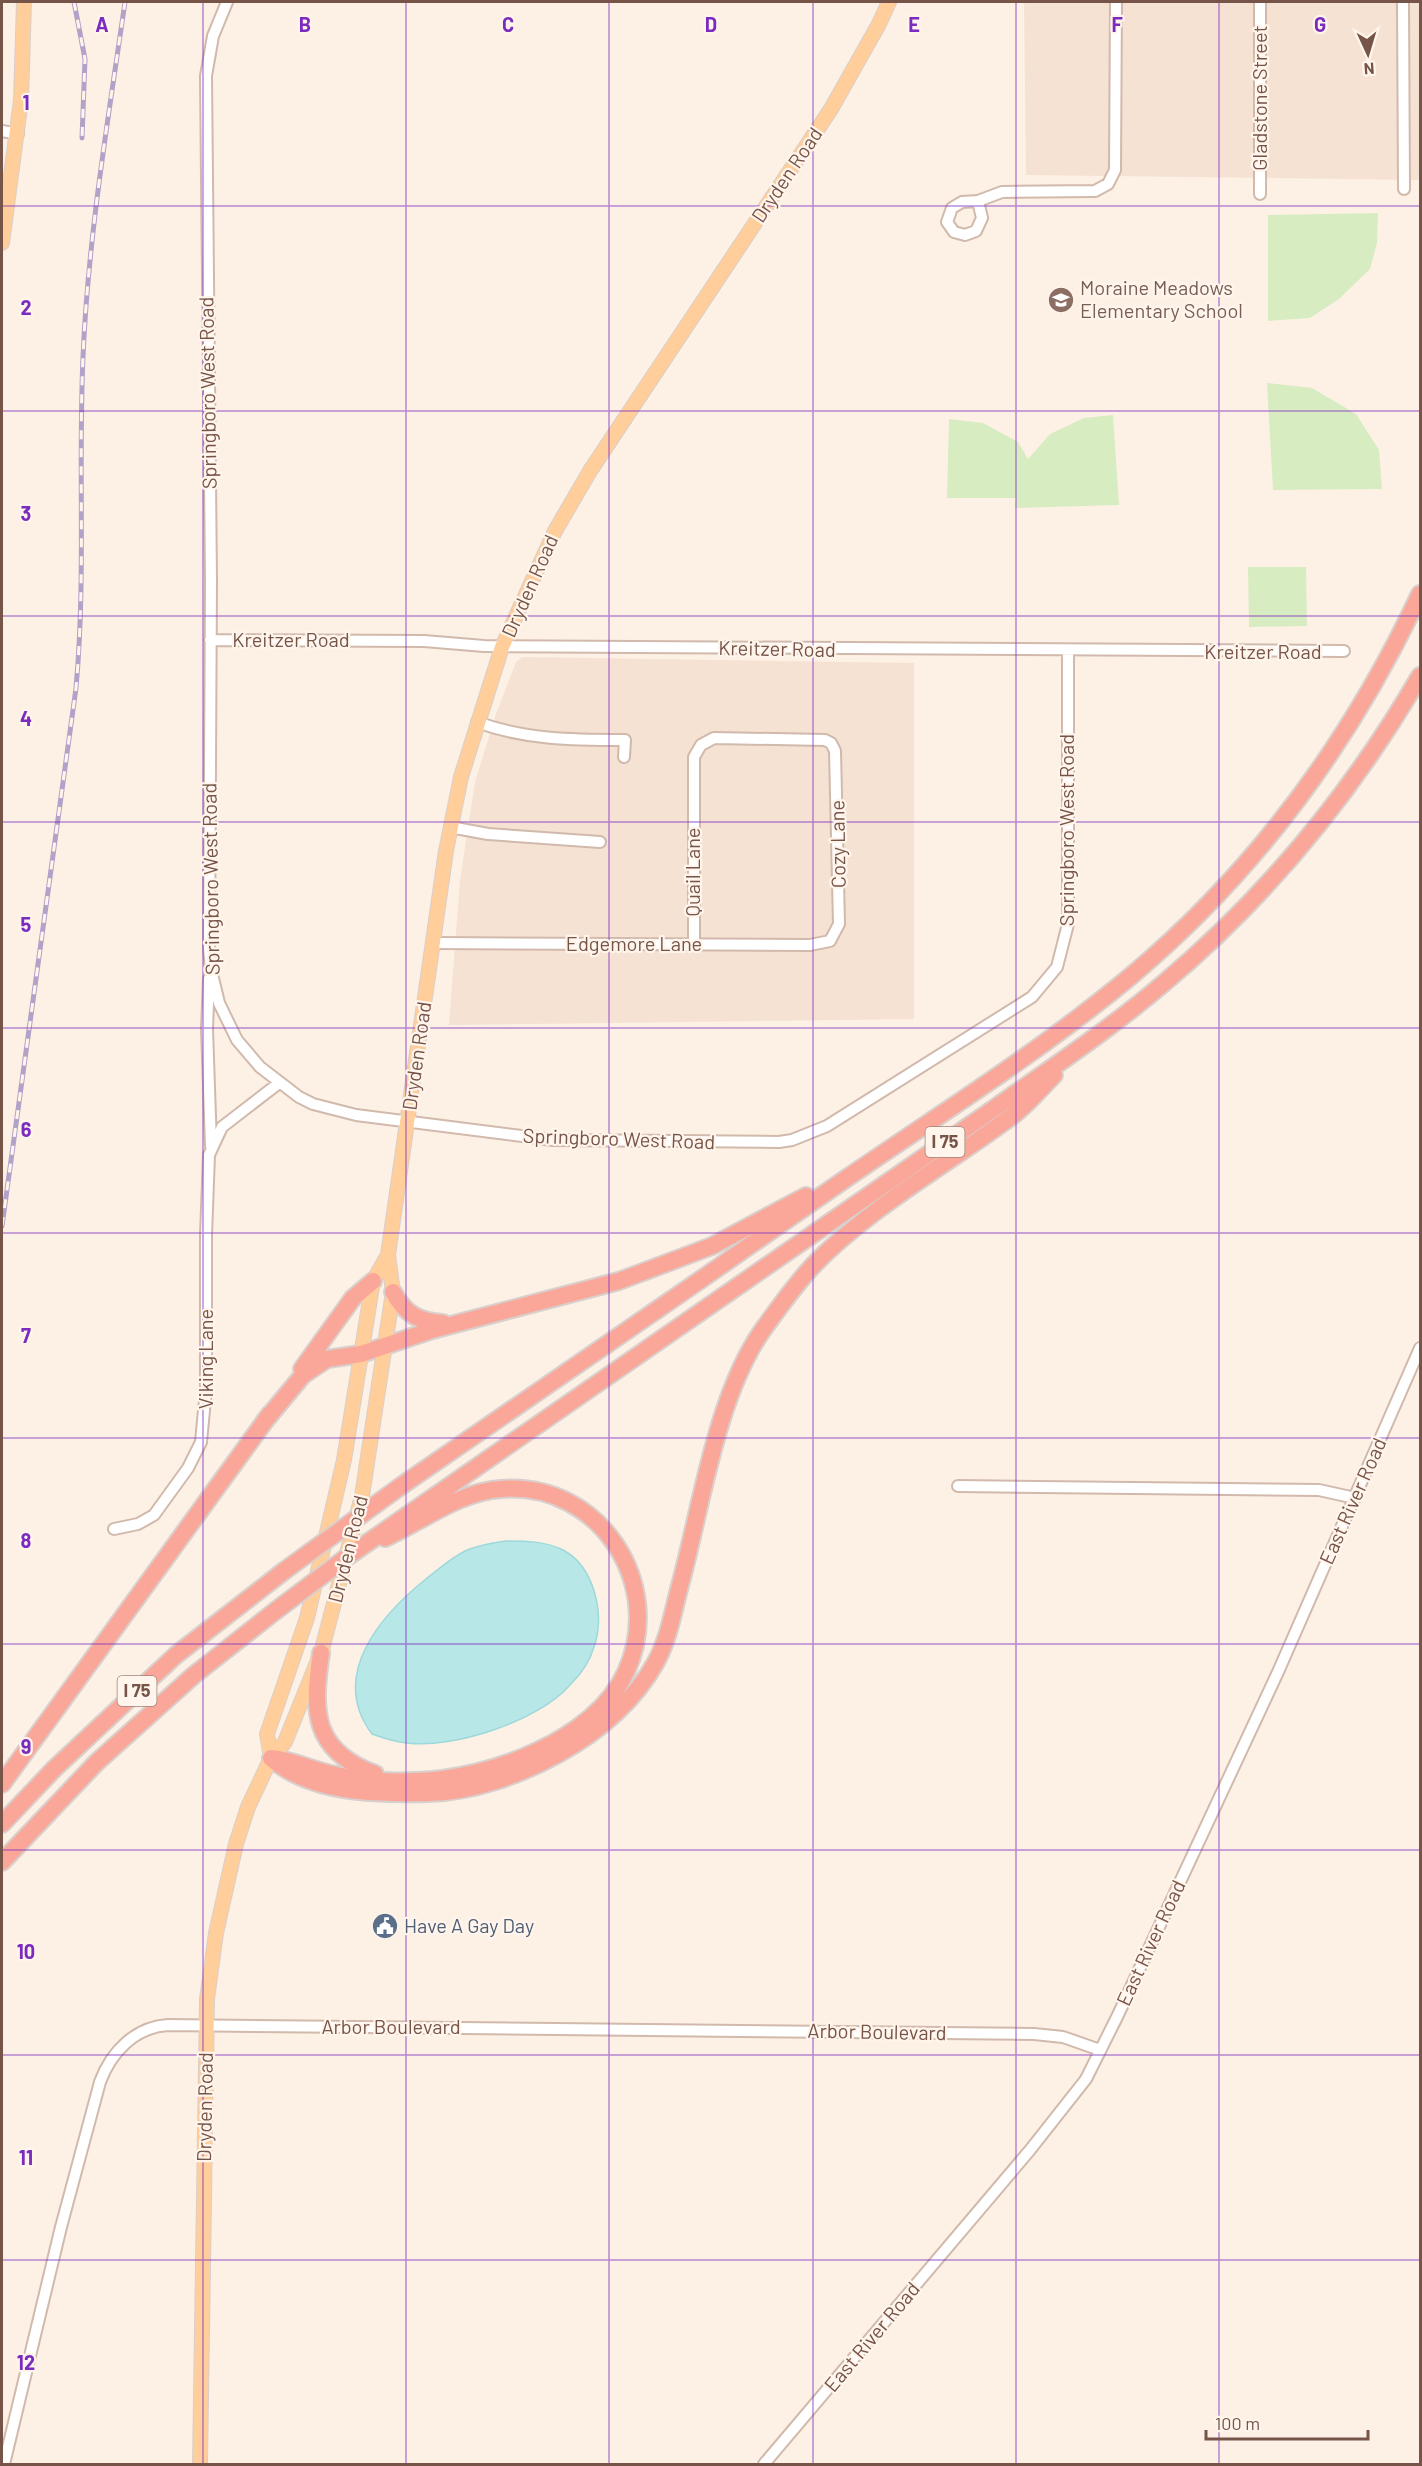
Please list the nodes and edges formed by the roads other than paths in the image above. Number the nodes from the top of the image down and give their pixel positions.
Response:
1 (24, 2) edge
2 (227, 2) edge
3 (889, 2) edge
4 (1116, 2) edge
5 (1260, 2) edge
6 (1403, 2) edge
7 (2, 131) edge
8 (18, 134) junction
9 (1404, 189) dead end
10 (1260, 194) dead end
11 (978, 201) dead end
12 (2, 243) edge
13 (1420, 594) edge
14 (210, 640) junction
15 (502, 646) junction
16 (1068, 651) junction
17 (1344, 651) dead end
18 (1420, 676) edge
19 (477, 722) junction
20 (834, 748) joint
21 (624, 757) dead end
22 (450, 827) junction
23 (600, 842) dead end
24 (833, 939) joint
25 (434, 943) junction
26 (694, 944) junction
27 (211, 970) junction
28 (1089, 1041) junction
29 (279, 1083) junction
30 (408, 1123) junction
31 (211, 1147) junction
32 (883, 1154) junction
33 (388, 1255) junction
34 (372, 1281) junction
35 (393, 1292) junction
36 (465, 1322) junction
37 (385, 1345) junction
38 (1420, 1348) edge
39 (361, 1354) junction
40 (264, 1422) junction
41 (958, 1486) dead end
42 (1355, 1498) junction
43 (114, 1529) dead end
44 (390, 1531) junction
45 (321, 1653) junction
46 (271, 1758) junction
47 (390, 1780) junction
48 (2, 1784) edge
49 (2, 1824) edge
50 (2, 1862) edge
51 (207, 2026) junction
52 (1100, 2050) junction
53 (4, 2464) edge
54 (200, 2464) edge
55 (764, 2464) edge

1 - 8 main road
2 - 14 street, Springboro West Road
3 - 15 main road, Dryden Road
4 - 11 street
5 - 10 street, Gladstone Street
6 - 9 street
7 - 8 street
8 - 12 main road
13 - 32 highway, I 75
14 - 15 street, Kreitzer Road
14 - 27 street, Springboro West Road
15 - 16 street, Kreitzer Road
15 - 19 main road, Dryden Road
16 - 17 street, Kreitzer Road
16 - 30 street, Springboro West Road
18 - 28 highway, I 75
19 - 21 street
19 - 22 main road, Dryden Road
20 - 24 street, Cozy Lane
20 - 26 street, Quail Lane
22 - 23 street
22 - 25 main road, Dryden Road
24 - 26 street, Edgemore Lane
25 - 26 street, Edgemore Lane
25 - 30 main road, Dryden Road
27 - 29 street, Springboro West Road
27 - 31 street, Viking Lane
28 - 44 highway, I 75
28 - 46 highway
29 - 30 street, Springboro West Road
29 - 31 street
30 - 33 main road, Dryden Road
31 - 43 street, Viking Lane
32 - 36 highway
32 - 49 highway, I 75, bridge
33 - 34 main road, Dryden Road
33 - 35 main road, Dryden Road
34 - 39 main road, Dryden Road
34 - 40 highway
35 - 36 highway
35 - 37 main road, Dryden Road
36 - 37 highway
37 - 39 highway
37 - 45 main road, Dryden Road
38 - 42 street, East River Road
39 - 40 highway
39 - 46 main road, Dryden Road
40 - 48 highway
41 - 42 street
42 - 52 street, East River Road
44 - 47 highway
44 - 50 highway, I 75, bridge
45 - 46 main road, Dryden Road
45 - 47 highway
46 - 47 highway
46 - 51 main road, Dryden Road
51 - 52 street, Arbor Boulevard
51 - 53 street, Arbor Boulevard
51 - 54 main road, Dryden Road
52 - 55 street, East River Road

